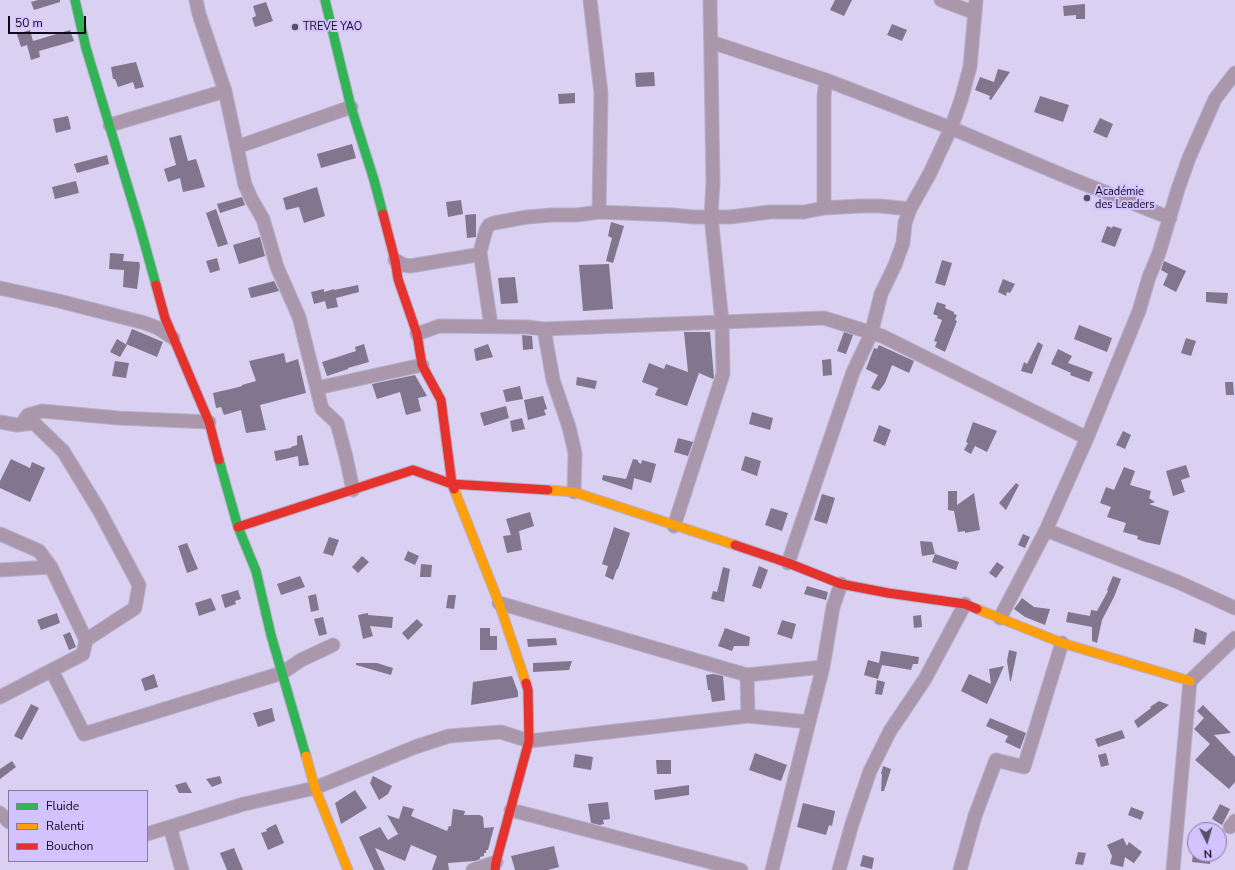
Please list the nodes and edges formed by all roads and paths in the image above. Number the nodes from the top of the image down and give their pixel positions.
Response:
1 (75, 0) edge
2 (196, 0) edge
3 (326, 0) edge
4 (590, 0) edge
5 (710, 0) edge
6 (941, 0) edge
7 (976, 0) edge
8 (975, 13) junction
9 (711, 42) junction
10 (1235, 74) edge
11 (826, 80) junction
12 (225, 91) junction
13 (351, 107) junction
14 (110, 125) junction
15 (951, 128) junction
16 (236, 147) junction
17 (824, 208) junction
18 (910, 209) junction
19 (599, 212) junction
20 (711, 216) junction
21 (1170, 218) junction
22 (480, 252) junction
23 (396, 260) junction
24 (0, 288) edge
25 (722, 322) junction
26 (491, 326) junction
27 (544, 329) junction
28 (418, 334) junction
29 (871, 334) junction
30 (173, 338) junction
31 (422, 365) junction
32 (317, 388) junction
33 (0, 422) edge
34 (210, 422) junction
35 (34, 423) junction
36 (1088, 438) junction
37 (452, 484) junction
38 (353, 490) junction
39 (574, 492) junction
40 (674, 526) junction
41 (238, 527) junction
42 (1046, 530) junction
43 (0, 534) edge
44 (788, 563) junction
45 (51, 567) junction
46 (0, 570) edge
47 (841, 584) junction
48 (499, 602) junction
49 (965, 604) junction
50 (1235, 608) edge
51 (1000, 618) junction
52 (1235, 638) edge
53 (86, 640) junction
54 (1062, 643) junction
55 (333, 645) dead end
56 (823, 667) junction
57 (52, 671) junction
58 (282, 673) junction
59 (747, 675) junction
60 (1190, 681) junction
61 (0, 697) edge
62 (748, 716) junction
63 (809, 722) junction
64 (529, 741) junction
65 (315, 788) junction
66 (511, 810) junction
67 (0, 813) edge
68 (8, 821) edge
69 (170, 827) junction
70 (148, 834) edge
71 (495, 866) edge
72 (182, 870) edge
73 (348, 870) edge
74 (473, 870) edge
75 (741, 870) edge
76 (772, 870) edge
77 (839, 870) edge
78 (960, 870) edge
79 (1173, 870) edge

1 - 14 street
2 - 12 street
3 - 13 street
4 - 19 street
5 - 9 street
6 - 8 street
7 - 8 street
8 - 15 street
9 - 11 street
9 - 20 street
10 - 21 street
11 - 15 street
11 - 17 street
12 - 14 street
12 - 16 street
13 - 16 street
13 - 23 street
14 - 30 street
15 - 18 street
15 - 21 street
16 - 32 street
17 - 18 street
17 - 20 street
18 - 29 street
19 - 20 street
19 - 22 street
20 - 25 street
21 - 36 street
22 - 23 street
22 - 26 street
23 - 28 street
24 - 30 street
25 - 27 street
25 - 29 street
25 - 40 street
26 - 27 street
26 - 28 street
27 - 39 street
28 - 31 street
29 - 36 street
29 - 44 street
30 - 34 street
31 - 32 street
31 - 37 street
32 - 38 street
33 - 35 street
34 - 35 street
34 - 41 street
35 - 53 street
36 - 42 street
37 - 38 street
37 - 39 street
37 - 48 street
38 - 41 street
39 - 40 street
40 - 44 street
41 - 58 street
42 - 50 street
42 - 51 street
43 - 45 street
44 - 47 street
45 - 46 street
45 - 53 street
47 - 49 street
47 - 56 street
48 - 59 street
48 - 64 street
49 - 51 street
49 - 77 street
51 - 54 street
52 - 60 street
53 - 57 street
54 - 60 street
54 - 78 street
55 - 58 street
56 - 59 street
56 - 63 street
57 - 58 street
57 - 61 street
58 - 65 street
59 - 62 street
60 - 79 street
62 - 63 street
62 - 64 street
63 - 76 street
64 - 65 street
64 - 66 street
65 - 69 street
65 - 73 street
66 - 71 street
66 - 75 street
67 - 68 street
69 - 70 street
69 - 72 street
71 - 74 street

